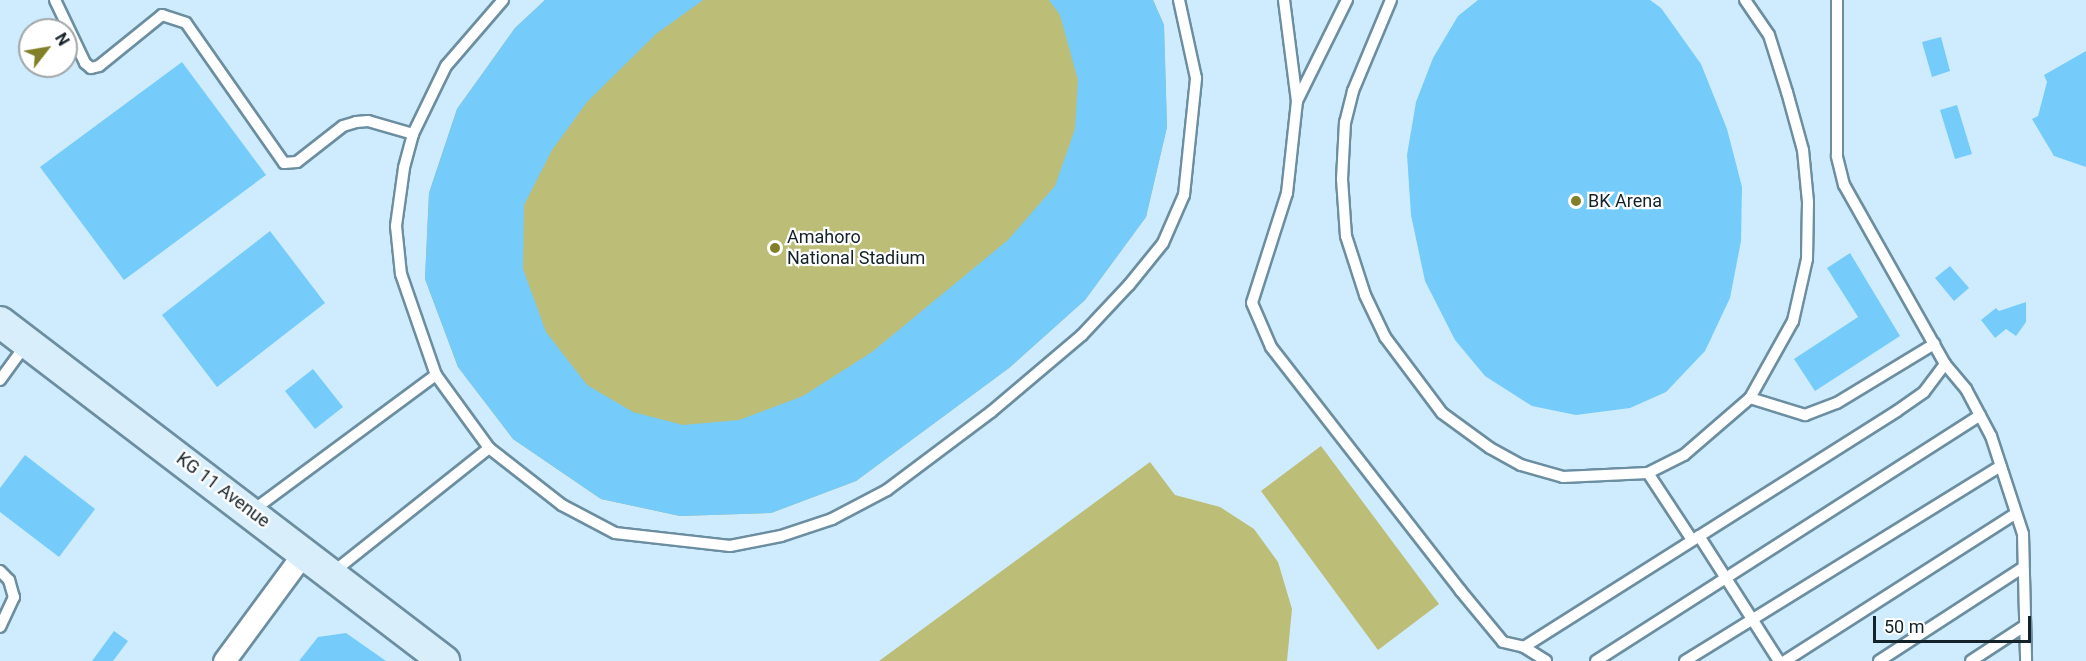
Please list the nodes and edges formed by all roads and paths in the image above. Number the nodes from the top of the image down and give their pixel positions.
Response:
1 (54, 0) edge
2 (503, 0) edge
3 (1179, 0) edge
4 (1284, 0) edge
5 (1347, 0) edge
6 (1391, 0) edge
7 (1745, 0) edge
8 (1837, 0) edge
9 (1297, 101) junction
10 (413, 134) junction
11 (0, 322) edge
12 (27, 343) junction
13 (1934, 344) junction
14 (1945, 364) junction
15 (436, 375) junction
16 (0, 380) edge
17 (1750, 398) junction
18 (1980, 415) junction
19 (489, 448) junction
20 (2001, 466) junction
21 (1648, 473) junction
22 (252, 511) junction
23 (2016, 513) junction
24 (1695, 538) junction
25 (305, 551) junction
26 (2022, 568) junction
27 (0, 571) edge
28 (331, 573) junction
29 (1725, 578) junction
30 (1752, 620) junction
31 (0, 627) edge
32 (2023, 627) junction
33 (1524, 647) junction
34 (224, 661) edge
35 (444, 661) edge
36 (1546, 661) edge
37 (1596, 661) edge
38 (1685, 661) edge
39 (1779, 661) edge
40 (1785, 661) edge
41 (1879, 661) edge
42 (1971, 661) edge
43 (2026, 661) edge

1 - 10 lane
2 - 10 lane
3 - 19 lane
4 - 9 lane
5 - 9 lane
6 - 21 lane
7 - 17 lane
8 - 13 lane
9 - 33 lane
10 - 15 lane
11 - 12 main road, KG 11 Avenue
12 - 16 lane
12 - 22 main road, KG 11 Avenue
13 - 14 lane
13 - 17 lane
14 - 18 lane
14 - 24 lane
15 - 19 lane
15 - 22 lane
17 - 21 lane
18 - 20 lane
18 - 29 lane
19 - 28 lane
20 - 23 lane
20 - 30 lane
21 - 24 lane
22 - 25 main road, KG 11 Avenue
23 - 26 lane
23 - 40 lane
24 - 29 lane
24 - 33 lane
25 - 28 main road, KG 11 Avenue
25 - 34 street
26 - 32 lane
26 - 41 lane
27 - 31 lane
28 - 35 main road, KG 11 Avenue
29 - 30 lane
29 - 37 lane
30 - 38 lane
30 - 39 lane
32 - 42 lane
32 - 43 lane
33 - 36 lane

